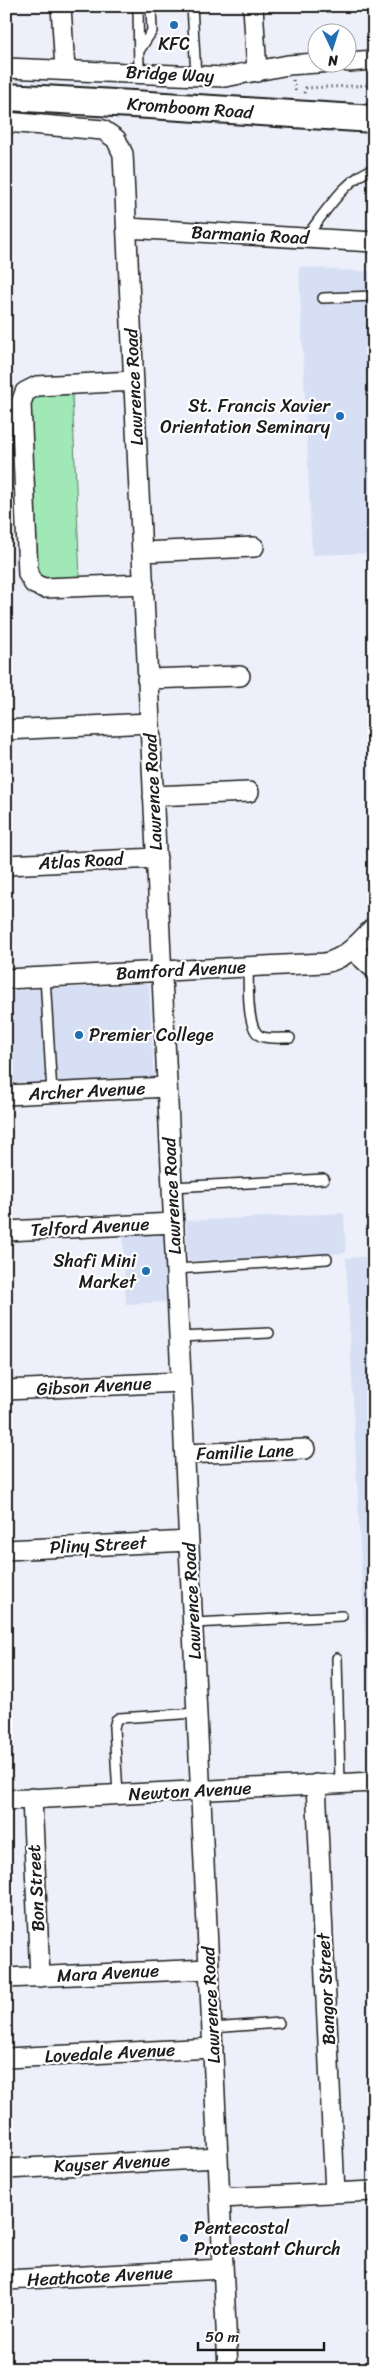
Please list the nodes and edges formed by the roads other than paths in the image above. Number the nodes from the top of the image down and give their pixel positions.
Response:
1 (61, 6) edge
2 (138, 6) edge
3 (150, 6) edge
4 (192, 6) edge
5 (254, 6) edge
6 (139, 52) junction
7 (374, 60) edge
8 (358, 61) edge
9 (308, 64) edge
10 (8, 65) edge
11 (65, 70) junction
12 (139, 72) junction
13 (257, 72) junction
14 (196, 76) junction
15 (6, 96) edge
16 (374, 119) edge
17 (6, 122) edge
18 (374, 169) edge
19 (127, 228) junction
20 (304, 238) junction
21 (374, 242) edge
22 (374, 296) edge
23 (323, 298) dead end
24 (134, 381) junction
25 (254, 547) dead end
26 (142, 552) junction
27 (144, 584) junction
28 (240, 676) dead end
29 (147, 679) junction
30 (149, 724) junction
31 (6, 730) edge
32 (249, 792) dead end
33 (153, 796) junction
34 (157, 858) junction
35 (6, 865) edge
36 (374, 927) edge
37 (352, 949) junction
38 (248, 967) junction
39 (374, 970) edge
40 (162, 971) junction
41 (45, 977) junction
42 (6, 979) edge
43 (290, 1038) dead end
44 (167, 1087) junction
45 (52, 1093) junction
46 (6, 1095) edge
47 (324, 1179) dead end
48 (172, 1187) junction
49 (174, 1223) junction
50 (6, 1231) edge
51 (327, 1259) dead end
52 (176, 1269) junction
53 (269, 1333) dead end
54 (179, 1337) junction
55 (181, 1382) junction
56 (6, 1390) edge
57 (305, 1449) dead end
58 (185, 1454) junction
59 (189, 1541) junction
60 (6, 1550) edge
61 (342, 1616) dead end
62 (193, 1623) junction
63 (336, 1658) dead end
64 (198, 1713) junction
65 (374, 1782) edge
66 (340, 1783) junction
67 (316, 1784) junction
68 (201, 1790) junction
69 (118, 1794) junction
70 (32, 1798) junction
71 (6, 1800) edge
72 (209, 1968) junction
73 (40, 1977) junction
74 (6, 1978) edge
75 (279, 2023) dead end
76 (212, 2028) junction
77 (213, 2048) junction
78 (6, 2058) edge
79 (218, 2158) junction
80 (6, 2169) edge
81 (374, 2191) edge
82 (335, 2193) junction
83 (220, 2198) junction
84 (223, 2269) junction
85 (6, 2280) edge
86 (228, 2369) edge

1 - 11 street
2 - 6 lane
3 - 6 lane
4 - 14 lane
5 - 13 street
6 - 12 lane
7 - 8 street
9 - 13 street, Bridge Way
10 - 11 street, Bridge Way
11 - 12 street, Bridge Way
12 - 14 street, Bridge Way
13 - 14 street, Bridge Way
15 - 16 street, Kromboom Road, bridge
17 - 19 street, Lawrence Road
18 - 20 lane
19 - 20 street, Barmania Road
19 - 24 street, Lawrence Road
20 - 21 street, Barmania Road
22 - 23 lane
24 - 26 street, Lawrence Road
24 - 27 street
25 - 26 street
26 - 27 street, Lawrence Road
27 - 29 street, Lawrence Road
28 - 29 street
29 - 30 street, Lawrence Road
30 - 31 street
30 - 33 street, Lawrence Road
32 - 33 street
33 - 34 street, Lawrence Road
34 - 35 street, Atlas Road
34 - 40 street, Lawrence Road
36 - 37 street, Bamford Avenue
37 - 38 street, Bamford Avenue
37 - 39 street
38 - 40 street, Bamford Avenue
38 - 43 lane
40 - 41 street, Bamford Avenue
40 - 44 street, Lawrence Road
41 - 42 street, Bamford Avenue
41 - 45 lane
44 - 45 street, Archer Avenue
44 - 48 street, Lawrence Road
45 - 46 street, Archer Avenue
47 - 48 lane
48 - 49 street, Lawrence Road
49 - 50 street, Telford Avenue
49 - 52 street, Lawrence Road
51 - 52 lane
52 - 54 street, Lawrence Road
53 - 54 lane
54 - 55 street, Lawrence Road
55 - 56 street, Gibson Avenue
55 - 58 street, Lawrence Road
57 - 58 street, Familie Lane
58 - 59 street, Lawrence Road
59 - 60 street, Pliny Street
59 - 62 street, Lawrence Road
61 - 62 lane
62 - 64 street, Lawrence Road
63 - 66 lane
64 - 68 street, Lawrence Road
64 - 69 lane
65 - 66 street, Newton Avenue
66 - 67 street, Newton Avenue
67 - 68 street, Newton Avenue
67 - 82 street, Bangor Street
68 - 69 street, Newton Avenue
68 - 72 street, Lawrence Road
69 - 70 street, Newton Avenue
70 - 71 street, Newton Avenue
70 - 73 street, Bon Street
72 - 73 street, Mara Avenue
72 - 76 street, Lawrence Road
73 - 74 street, Mara Avenue
75 - 76 lane
76 - 77 street, Lawrence Road
77 - 78 street, Lovedale Avenue
77 - 79 street, Lawrence Road
79 - 80 street, Kayser Avenue
79 - 83 street, Lawrence Road
81 - 82 street
82 - 83 street
83 - 84 street, Lawrence Road
84 - 85 street, Heathcote Avenue
84 - 86 street, Lawrence Road

